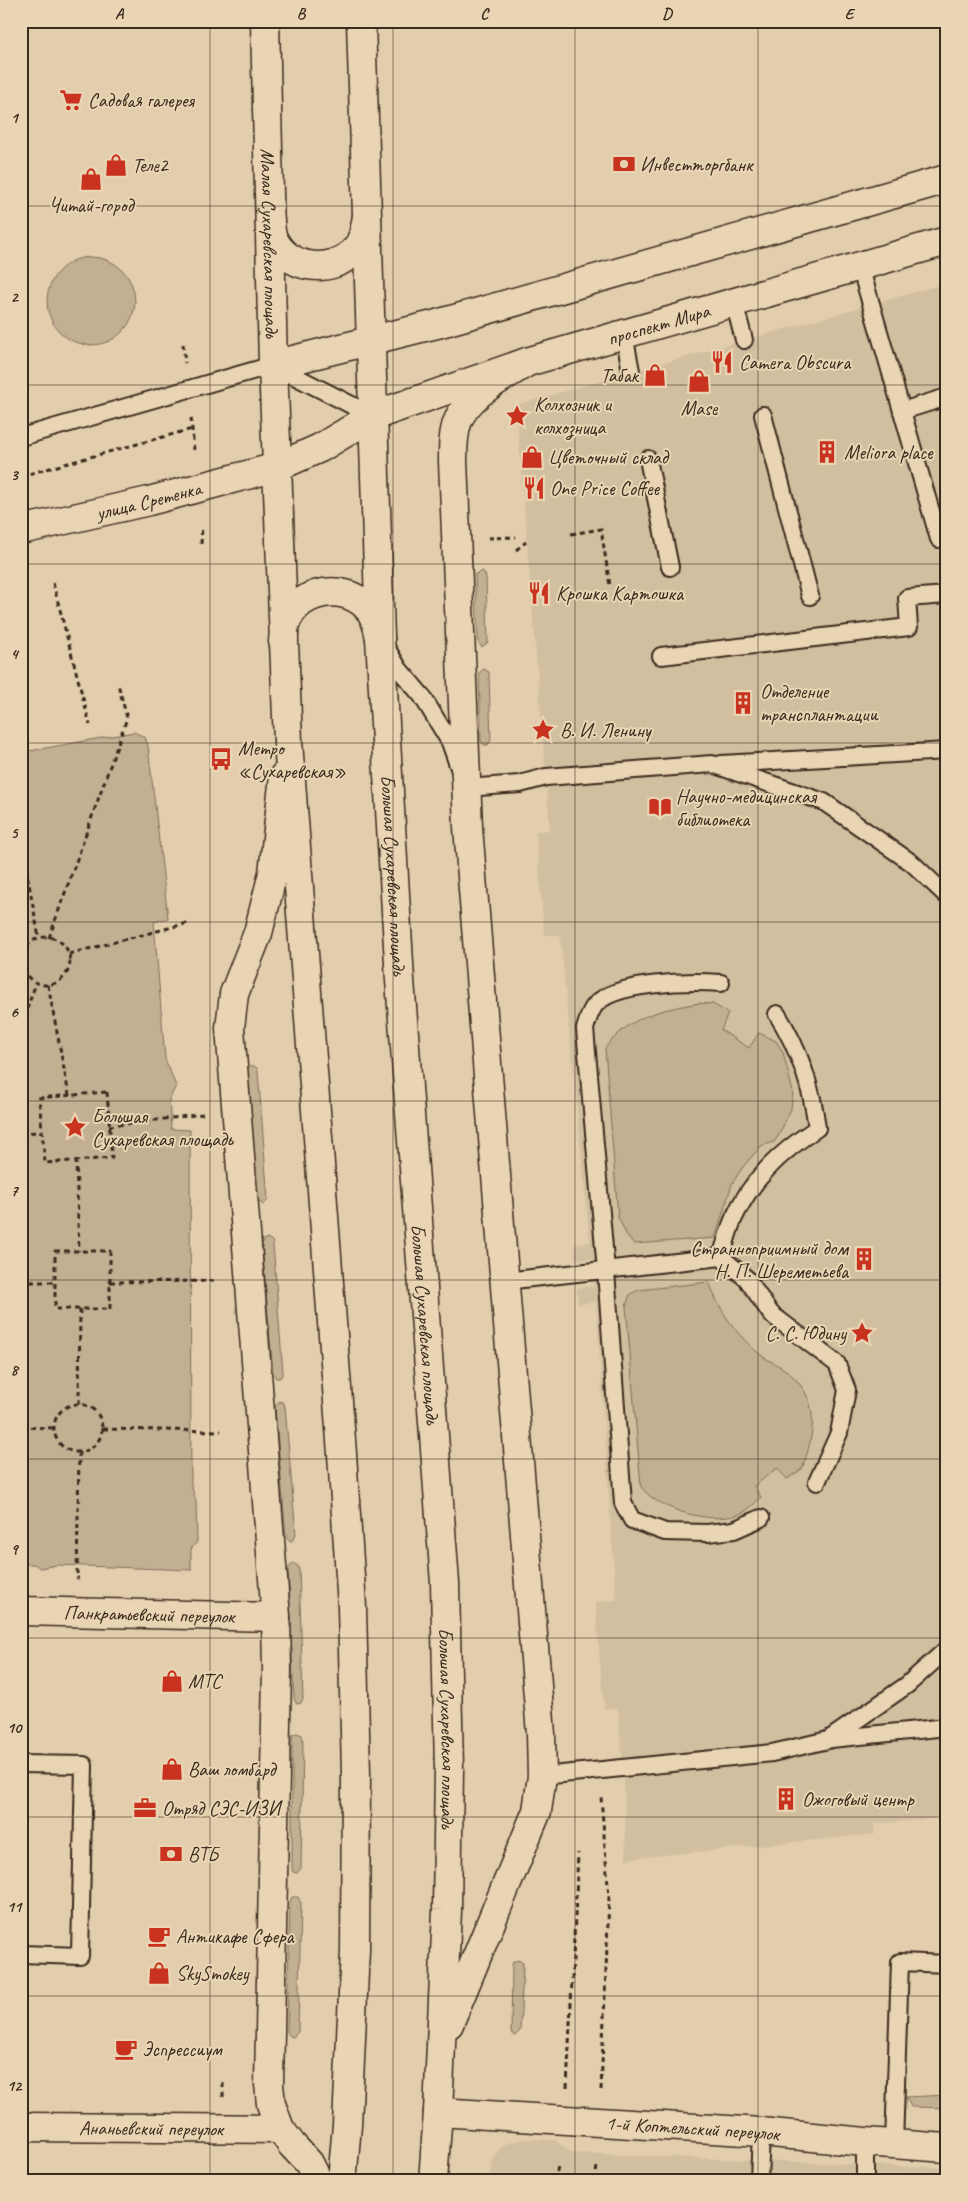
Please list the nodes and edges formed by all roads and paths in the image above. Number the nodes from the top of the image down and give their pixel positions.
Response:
1 (265, 21) edge
2 (361, 21) edge
3 (947, 179) edge
4 (367, 216) junction
5 (269, 219) junction
6 (947, 241) edge
7 (860, 266) junction
8 (734, 302) junction
9 (624, 334) junction
10 (744, 340) dead end
11 (370, 341) junction
12 (183, 344) dead end
13 (527, 362) junction
14 (273, 365) junction
15 (186, 368) dead end
16 (631, 371) dead end
17 (947, 398) edge
18 (902, 411) junction
19 (190, 415) dead end
20 (764, 415) dead end
21 (373, 416) junction
22 (192, 429) junction
23 (21, 437) edge
24 (194, 450) dead end
25 (648, 459) dead end
26 (277, 467) junction
27 (21, 476) edge
28 (202, 526) dead end
29 (21, 530) edge
30 (494, 532) dead end
31 (571, 534) dead end
32 (494, 538) dead end
33 (939, 539) dead end
34 (526, 542) dead end
35 (201, 544) dead end
36 (516, 550) dead end
37 (670, 567) dead end
38 (53, 583) dead end
39 (610, 586) dead end
40 (947, 594) edge
41 (810, 596) dead end
42 (380, 638) junction
43 (283, 642) junction
44 (661, 656) dead end
45 (118, 684) dead end
46 (90, 725) dead end
47 (288, 742) junction
48 (947, 751) edge
49 (712, 764) junction
50 (466, 788) junction
51 (21, 840) edge
52 (947, 896) edge
53 (188, 923) dead end
54 (39, 938) junction
55 (49, 938) junction
56 (69, 954) junction
57 (22, 964) edge
58 (721, 983) dead end
59 (36, 984) junction
60 (48, 986) junction
61 (777, 1014) dead end
62 (21, 1026) edge
63 (69, 1095) junction
64 (206, 1114) dead end
65 (109, 1126) junction
66 (42, 1132) junction
67 (21, 1133) edge
68 (76, 1160) junction
69 (79, 1251) junction
70 (721, 1257) junction
71 (606, 1271) junction
72 (216, 1281) dead end
73 (505, 1281) junction
74 (21, 1282) edge
75 (55, 1282) junction
76 (110, 1282) junction
77 (80, 1309) junction
78 (79, 1404) junction
79 (21, 1427) edge
80 (54, 1428) junction
81 (102, 1428) junction
82 (221, 1431) dead end
83 (79, 1452) junction
84 (816, 1482) dead end
85 (761, 1518) dead end
86 (87, 1578) dead end
87 (21, 1611) edge
88 (276, 1617) junction
89 (947, 1649) edge
90 (947, 1727) edge
91 (828, 1740) junction
92 (21, 1764) edge
93 (600, 1771) junction
94 (542, 1776) junction
95 (578, 1853) dead end
96 (21, 1954) edge
97 (947, 1964) edge
98 (442, 2039) junction
99 (567, 2091) dead end
100 (601, 2093) dead end
101 (438, 2112) junction
102 (21, 2127) edge
103 (280, 2129) junction
104 (762, 2132) junction
105 (865, 2142) junction
106 (894, 2145) junction
107 (947, 2148) edge
108 (558, 2164) dead end
109 (597, 2166) dead end
110 (318, 2181) edge
111 (342, 2181) edge
112 (433, 2181) edge
113 (556, 2181) edge
114 (595, 2181) edge
115 (760, 2181) edge
116 (865, 2181) edge

1 - 5 main road, Малая Сухаревская площадь
2 - 4 main road
3 - 11 main road
4 - 5 main road
4 - 11 main road
5 - 14 main road, Малая Сухаревская площадь
6 - 7 main road, проспект Мира
7 - 8 main road, проспект Мира
7 - 18 lane
8 - 9 main road, проспект Мира
8 - 10 lane
9 - 13 main road, проспект Мира
9 - 16 lane
11 - 14 main road
11 - 21 main road
12 - 15 path
13 - 21 main road, проспект Мира
13 - 50 main road
14 - 21 lane
14 - 23 lane
14 - 26 main road, Малая Сухаревская площадь
17 - 18 lane
18 - 33 lane
19 - 22 path
20 - 41 lane
21 - 26 main road, улица Сретенка
21 - 42 main road, Большая Сухаревская площадь
22 - 24 path
22 - 27 path
25 - 37 lane
26 - 29 main road, улица Сретенка
26 - 43 main road
28 - 35 path
30 - 32 path
31 - 39 path
34 - 36 path
38 - 46 path
40 - 44 lane
42 - 43 main road
42 - 50 lane
42 - 98 main road, Большая Сухаревская площадь
43 - 47 main road
45 - 55 path
47 - 88 main road
47 - 111 main road
48 - 49 lane
49 - 50 lane
49 - 52 lane
50 - 73 main road
51 - 54 path
53 - 56 path
54 - 55 path
54 - 57 path
55 - 56 path
56 - 60 path
57 - 59 path
58 - 71 lane
59 - 60 path
59 - 62 path
60 - 63 path
61 - 70 lane
63 - 65 path
63 - 66 path
64 - 65 path
65 - 68 path
66 - 67 path
66 - 68 path
68 - 69 path
69 - 75 path
69 - 76 path
70 - 71 lane
70 - 84 lane
71 - 73 lane
71 - 85 lane
72 - 76 path
73 - 94 main road
74 - 75 path
75 - 77 path
76 - 77 path
77 - 78 path
78 - 80 path
78 - 81 path
79 - 80 path
80 - 83 path
81 - 82 path
81 - 83 path
83 - 86 path
87 - 88 main road, Панкратьевский переулок
88 - 103 main road
89 - 91 lane
90 - 91 lane
91 - 93 lane
92 - 96 lane
93 - 94 lane
93 - 100 path
94 - 98 main road
95 - 99 path
97 - 106 lane
98 - 101 main road, Большая Сухаревская площадь
101 - 104 main road, 1-й Коптельский переулок
101 - 112 main road, Большая Сухаревская площадь
102 - 103 main road, Ананьевский переулок
103 - 110 main road
104 - 105 main road, 1-й Коптельский переулок
104 - 115 lane
105 - 106 main road, 1-й Коптельский переулок
105 - 116 lane
106 - 107 main road, 1-й Коптельский переулок
108 - 113 path
109 - 114 path

